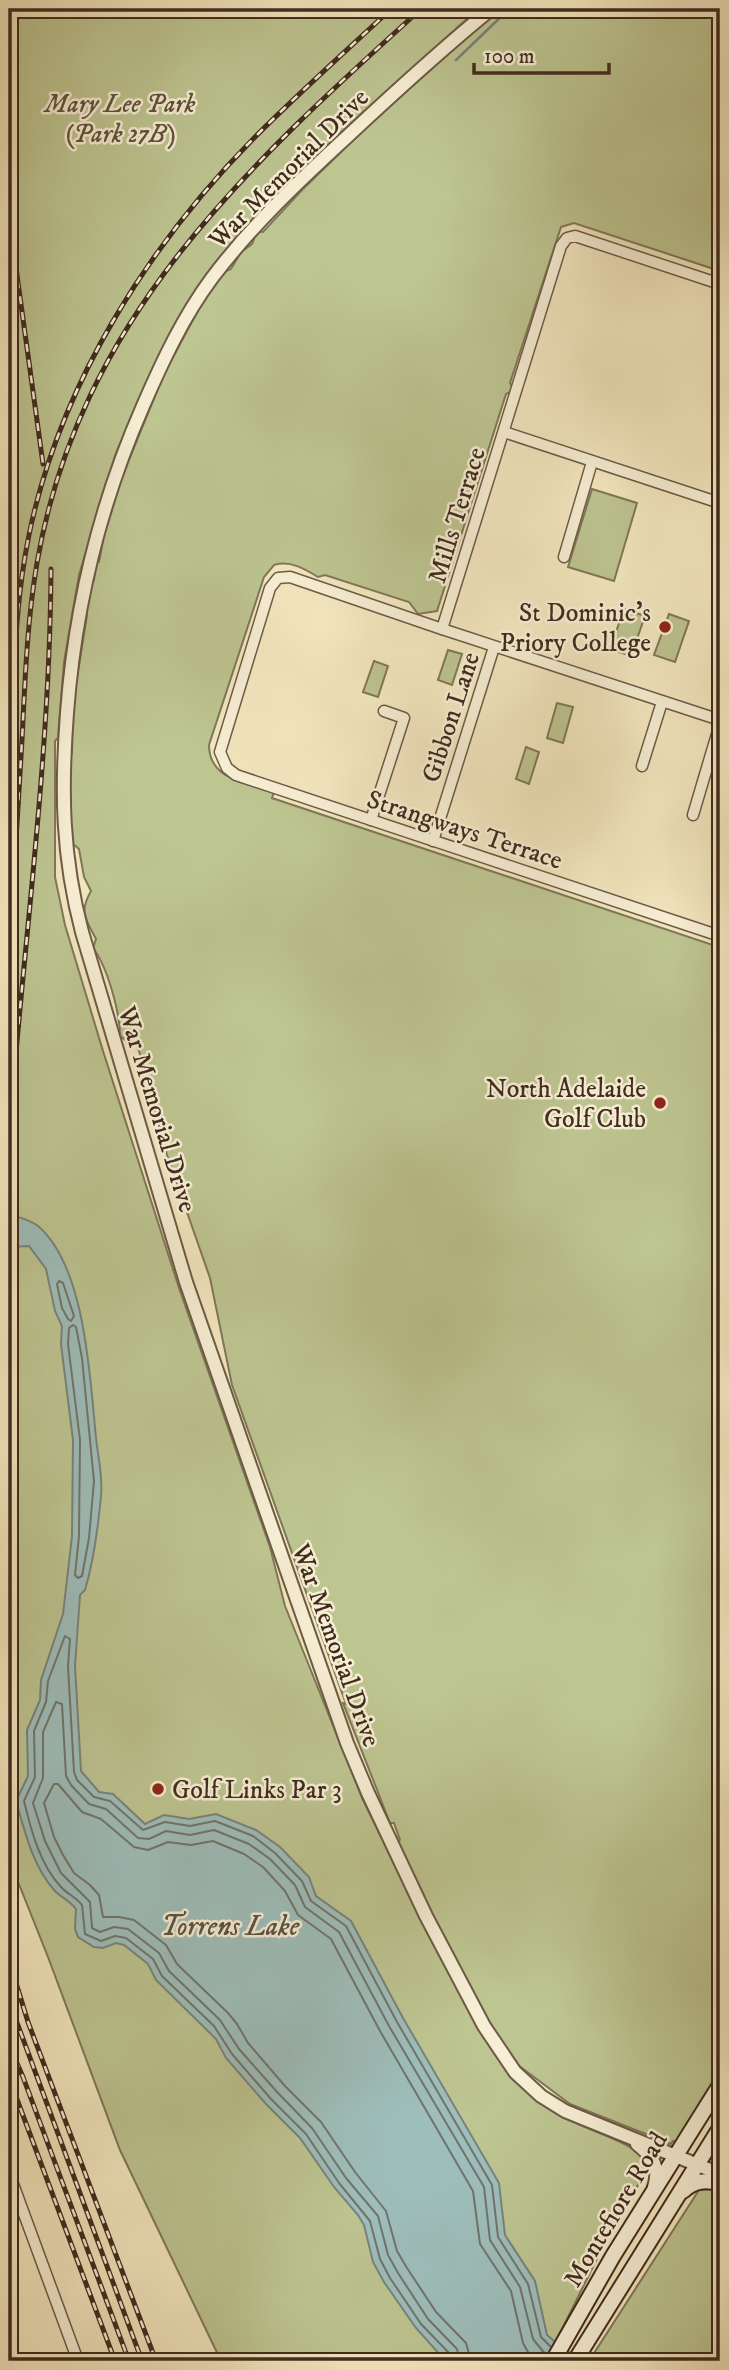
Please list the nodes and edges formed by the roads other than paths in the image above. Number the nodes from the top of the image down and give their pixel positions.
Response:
1 (491, 9) edge
2 (720, 284) edge
3 (504, 432) junction
4 (593, 462) junction
5 (720, 503) edge
6 (564, 557) dead end
7 (443, 629) junction
8 (494, 647) junction
9 (662, 702) junction
10 (384, 711) dead end
11 (720, 722) edge
12 (642, 766) dead end
13 (693, 815) dead end
14 (371, 820) junction
15 (433, 841) junction
16 (719, 936) edge
17 (720, 2085) edge
18 (720, 2128) edge
19 (628, 2137) junction
20 (676, 2155) junction
21 (698, 2164) junction
22 (9, 2173) edge
23 (720, 2175) edge
24 (720, 2183) edge
25 (650, 2197) junction
26 (675, 2200) junction
27 (78, 2361) edge
28 (553, 2361) edge
29 (575, 2361) edge

1 - 19 street, War Memorial Drive
2 - 3 street, Mills Terrace
3 - 4 street
3 - 7 street, Mills Terrace
4 - 5 street
4 - 6 street
7 - 8 street
7 - 14 street, Strangways Terrace
8 - 9 street
8 - 15 street, Gibbon Lane
9 - 11 street
9 - 12 street
10 - 14 street
11 - 13 street
14 - 15 street, Strangways Terrace
15 - 16 street, Strangways Terrace
17 - 20 main road, Montefiore Road
18 - 21 main road, Montefiore Road
19 - 20 street, War Memorial Drive
19 - 25 street
20 - 21 street, War Memorial Drive
20 - 25 main road, Montefiore Road
21 - 23 street, War Memorial Drive
21 - 26 main road, Montefiore Road
22 - 27 street
24 - 26 main road
25 - 28 main road, Montefiore Road
26 - 29 main road, Montefiore Road

